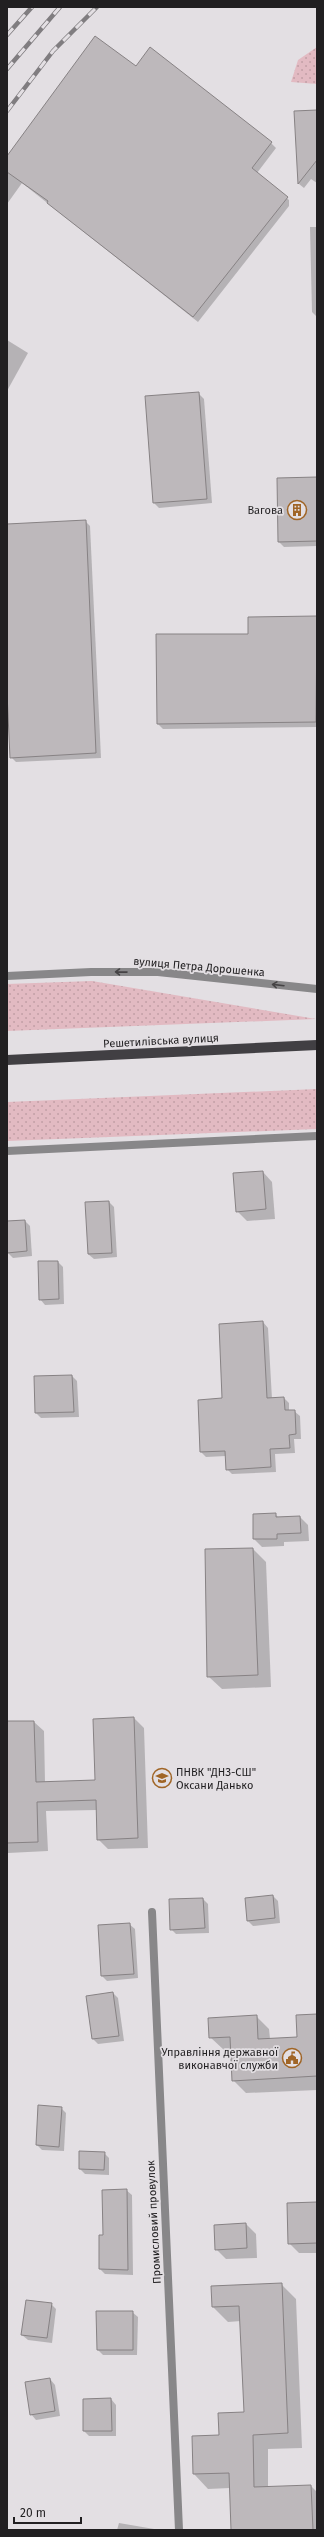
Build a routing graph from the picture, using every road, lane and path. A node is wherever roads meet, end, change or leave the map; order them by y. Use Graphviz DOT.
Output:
graph roads {
  1 [pos="7,976"];
  2 [pos="317,989"];
  3 [pos="317,1045"];
  4 [pos="7,1060"];
  5 [pos="317,1136"];
  6 [pos="7,1151"];
  7 [pos="152,1912"];
  8 [pos="179,2530"];
  2 -- 1 [label="street, вулиця Петра Дорошенка, one-way"];
  3 -- 4 [label="main road, Решетилівська вулиця"];
  5 -- 6 [label="street"];
  7 -- 8 [label="street, Промисловий провулок"];
}
